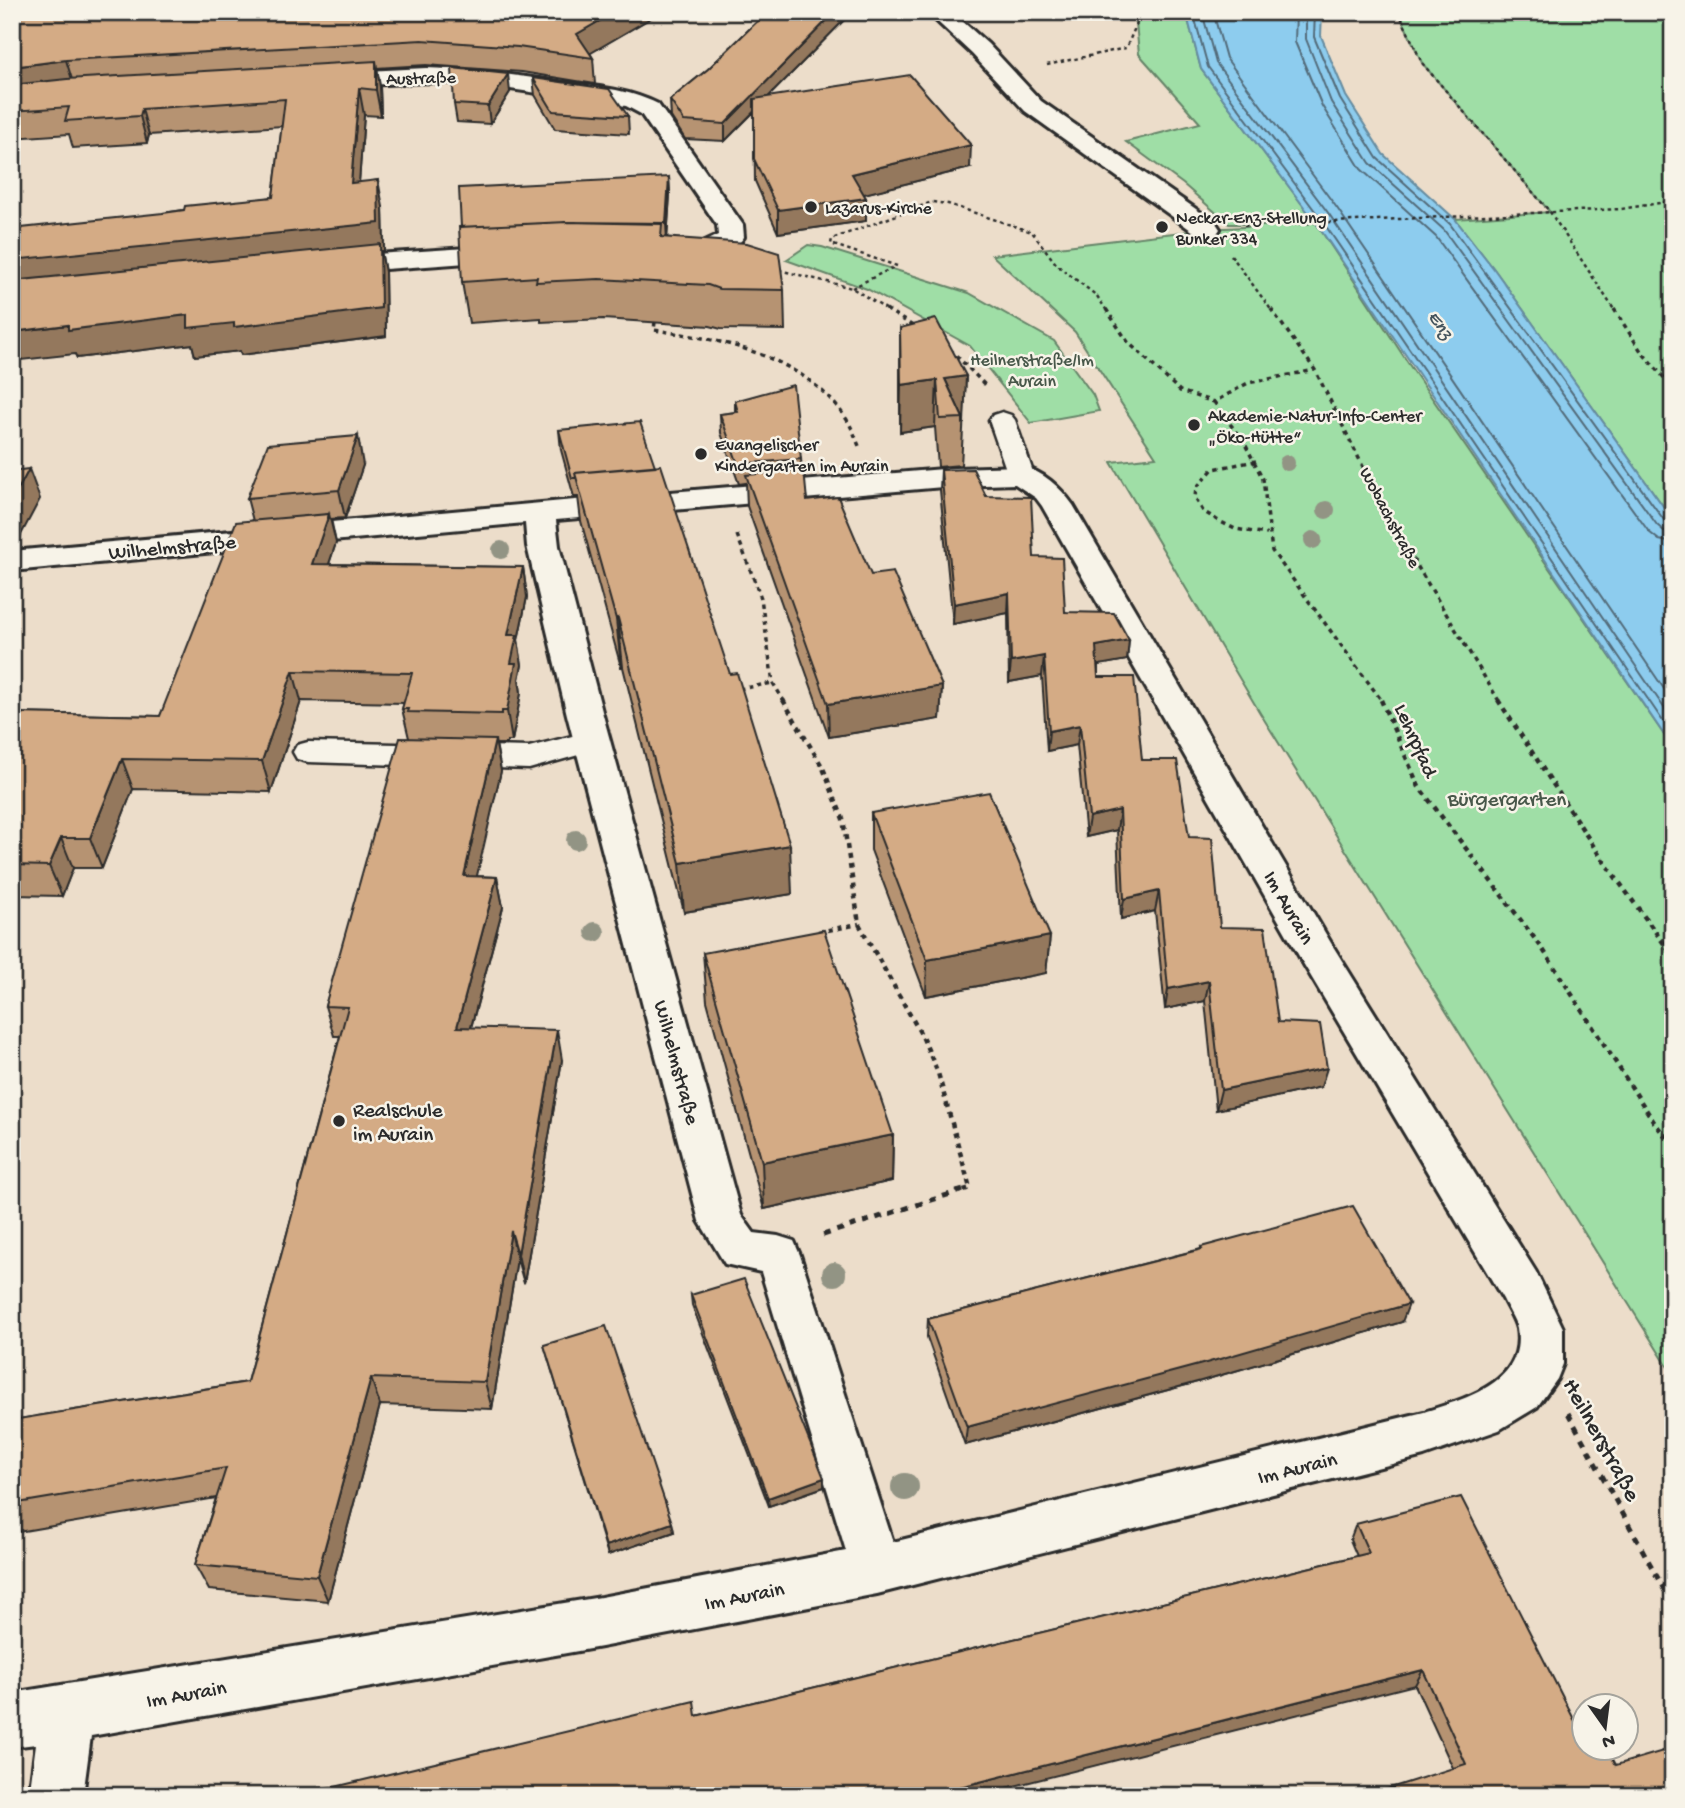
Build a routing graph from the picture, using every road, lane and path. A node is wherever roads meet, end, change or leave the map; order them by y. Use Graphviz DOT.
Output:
graph roads {
  1 [pos="938,12"];
  2 [pos="1142,12"];
  3 [pos="1403,12"];
  4 [pos="1002,76"];
  5 [pos="297,82"];
  6 [pos="1673,201"];
  7 [pos="1550,212"];
  8 [pos="1243,226"];
  9 [pos="1207,229"];
  10 [pos="710,249"];
  11 [pos="537,252"];
  12 [pos="653,252"];
  13 [pos="309,267"];
  14 [pos="779,270"];
  15 [pos="852,288"];
  16 [pos="655,322"];
  17 [pos="917,328"];
  18 [pos="950,349"];
  19 [pos="1315,370"];
  20 [pos="1673,388"];
  21 [pos="1214,402"];
  22 [pos="1002,421"];
  23 [pos="1256,461"];
  24 [pos="1021,475"];
  25 [pos="869,484"];
  26 [pos="723,496"];
  27 [pos="540,512"];
  28 [pos="1267,534"];
  29 [pos="12,561"];
  30 [pos="773,683"];
  31 [pos="733,690"];
  32 [pos="592,741"];
  33 [pos="308,752"];
  34 [pos="859,924"];
  35 [pos="807,934"];
  36 [pos="1673,956"];
  37 [pos="1673,1146"];
  38 [pos="778,1255"];
  39 [pos="1540,1364"];
  40 [pos="877,1570"];
  41 [pos="1673,1606"];
  42 [pos="68,1713"];
  43 [pos="12,1720"];
  44 [pos="56,1796"];
  1 -- 4 [label="street"];
  2 -- 4 [label="path"];
  3 -- 7 [label="path"];
  4 -- 9 [label="street"];
  5 -- 10 [label="street, Austraße"];
  6 -- 7 [label="path"];
  7 -- 8 [label="path"];
  7 -- 20 [label="path"];
  9 -- 19 [label="path, Wobachstraße"];
  10 -- 12 [label="street"];
  10 -- 14 [label="lane"];
  11 -- 13 [label="street"];
  14 -- 15 [label="path"];
  15 -- 17 [label="path"];
  15 -- 21 [label="path"];
  16 -- 25 [label="path"];
  18 -- 22 [label="path"];
  19 -- 21 [label="path"];
  19 -- 36 [label="path, Wobachstraße"];
  21 -- 23 [label="path, Lehrpfad"];
  22 -- 24 [label="lane"];
  23 -- 28 [label="path, Lehrpfad"];
  23 -- 28 [label="path"];
  24 -- 25 [label="street, Wilhelmstraße"];
  24 -- 39 [label="street, Im Aurain"];
  25 -- 26 [label="street, Wilhelmstraße"];
  26 -- 27 [label="street, Wilhelmstraße"];
  26 -- 30 [label="path"];
  27 -- 29 [label="street, Wilhelmstraße"];
  27 -- 32 [label="street, Wilhelmstraße"];
  28 -- 37 [label="path, Lehrpfad"];
  30 -- 31 [label="path"];
  30 -- 34 [label="path"];
  32 -- 33 [label="lane"];
  32 -- 38 [label="street, Wilhelmstraße"];
  34 -- 35 [label="path"];
  34 -- 38 [label="path"];
  38 -- 40 [label="street"];
  39 -- 40 [label="street, Im Aurain"];
  39 -- 41 [label="path, Heilnerstraße"];
  40 -- 42 [label="street, Im Aurain"];
  42 -- 43 [label="street, Im Aurain"];
  42 -- 44 [label="street"];
}
